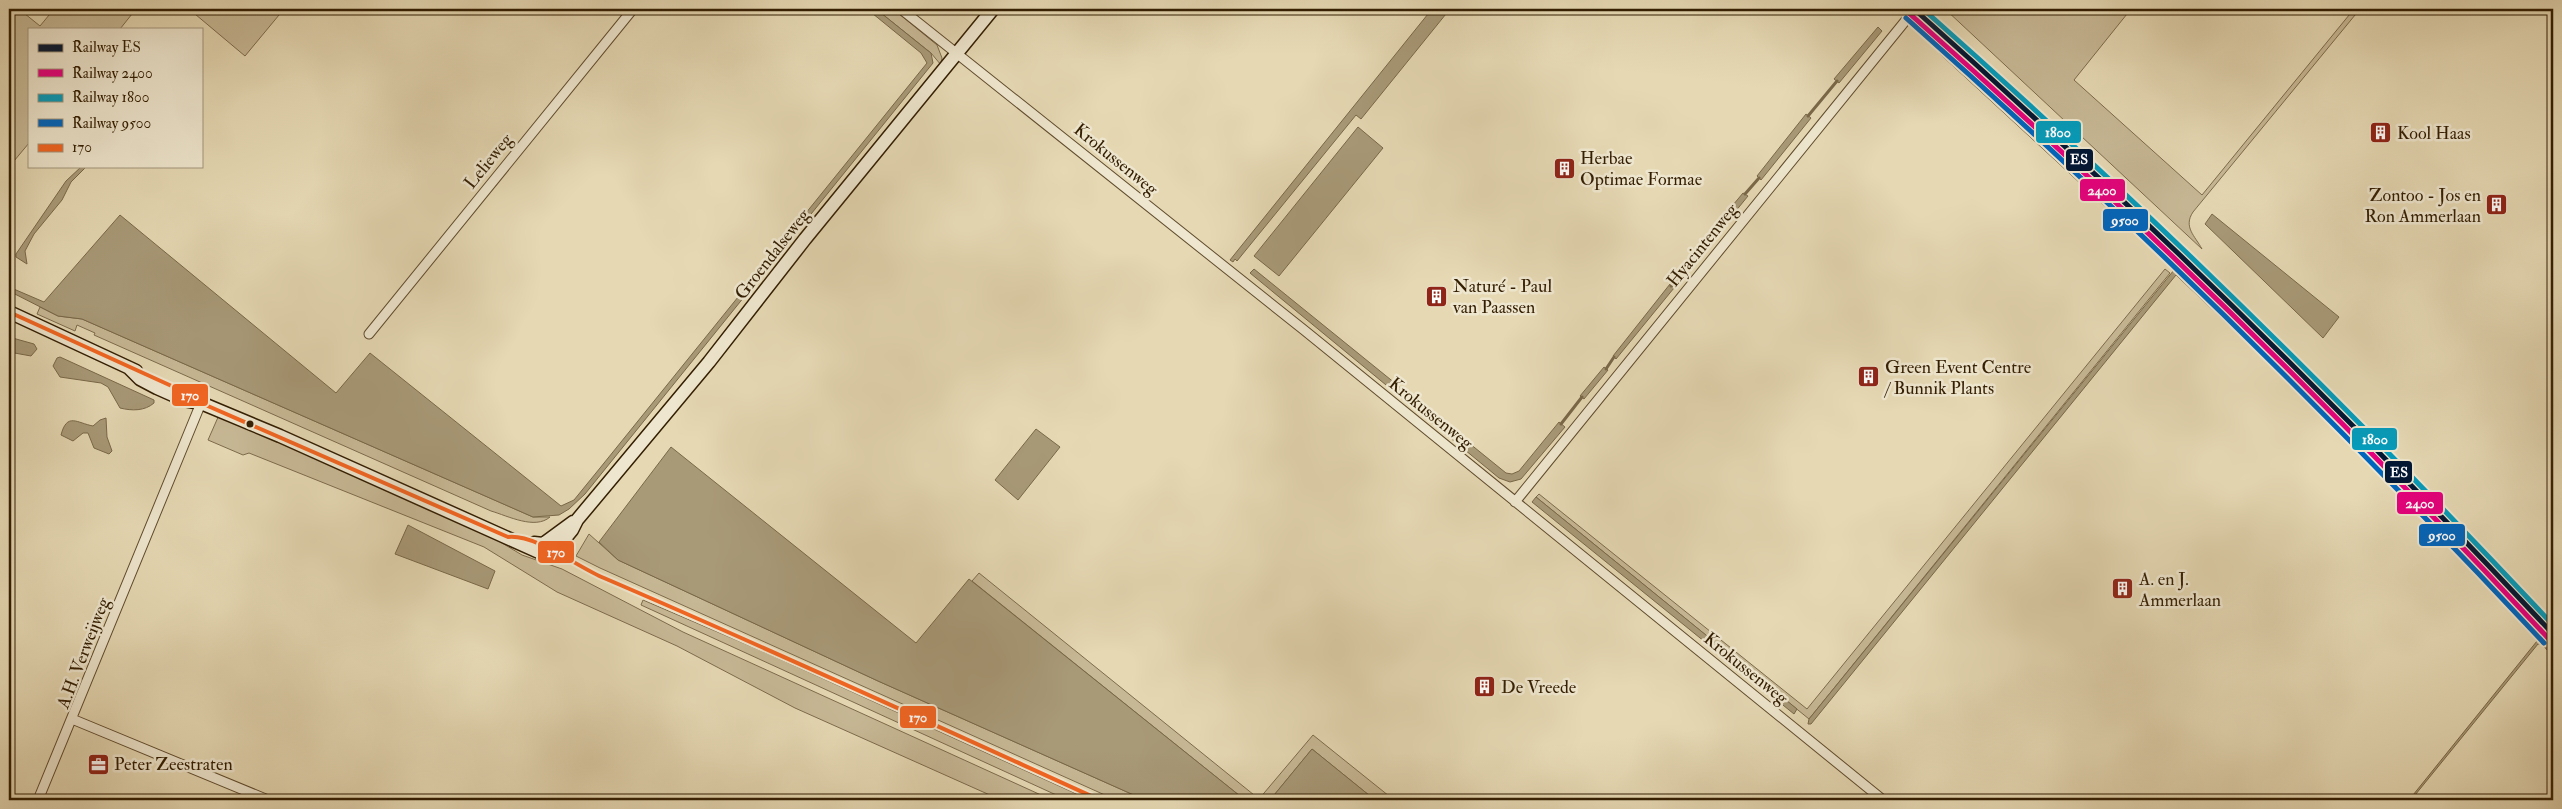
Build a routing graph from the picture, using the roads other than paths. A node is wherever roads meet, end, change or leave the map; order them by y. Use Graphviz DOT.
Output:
graph roads {
  1 [pos="633,9"];
  2 [pos="901,9"];
  3 [pos="992,9"];
  4 [pos="1914,9"];
  5 [pos="957,54"];
  6 [pos="9,312"];
  7 [pos="369,334"];
  8 [pos="201,403"];
  9 [pos="1515,502"];
  10 [pos="577,520"];
  11 [pos="508,537"];
  12 [pos="534,543"];
  13 [pos="554,552"];
  14 [pos="72,719"];
  15 [pos="38,800"];
  16 [pos="268,800"];
  17 [pos="1883,800"];
  1 -- 7 [label="street, Lelieweg"];
  2 -- 5 [label="street, Krokussenweg"];
  3 -- 5 [label="street, Groendalseweg"];
  4 -- 9 [label="street, Hyacintenweg"];
  5 -- 9 [label="street, Krokussenweg"];
  5 -- 10 [label="street, Groendalseweg"];
  6 -- 8 [label="street"];
  8 -- 11 [label="street"];
  8 -- 14 [label="street, A.H. Verweijweg"];
  9 -- 17 [label="street, Krokussenweg"];
  10 -- 12 [label="street, Groendalseweg"];
  10 -- 13 [label="street, Groendalseweg"];
  11 -- 12 [label="street"];
  11 -- 13 [label="street"];
  12 -- 13 [label="street"];
  14 -- 15 [label="street"];
  14 -- 16 [label="street, A.H. Verweijweg"];
}
